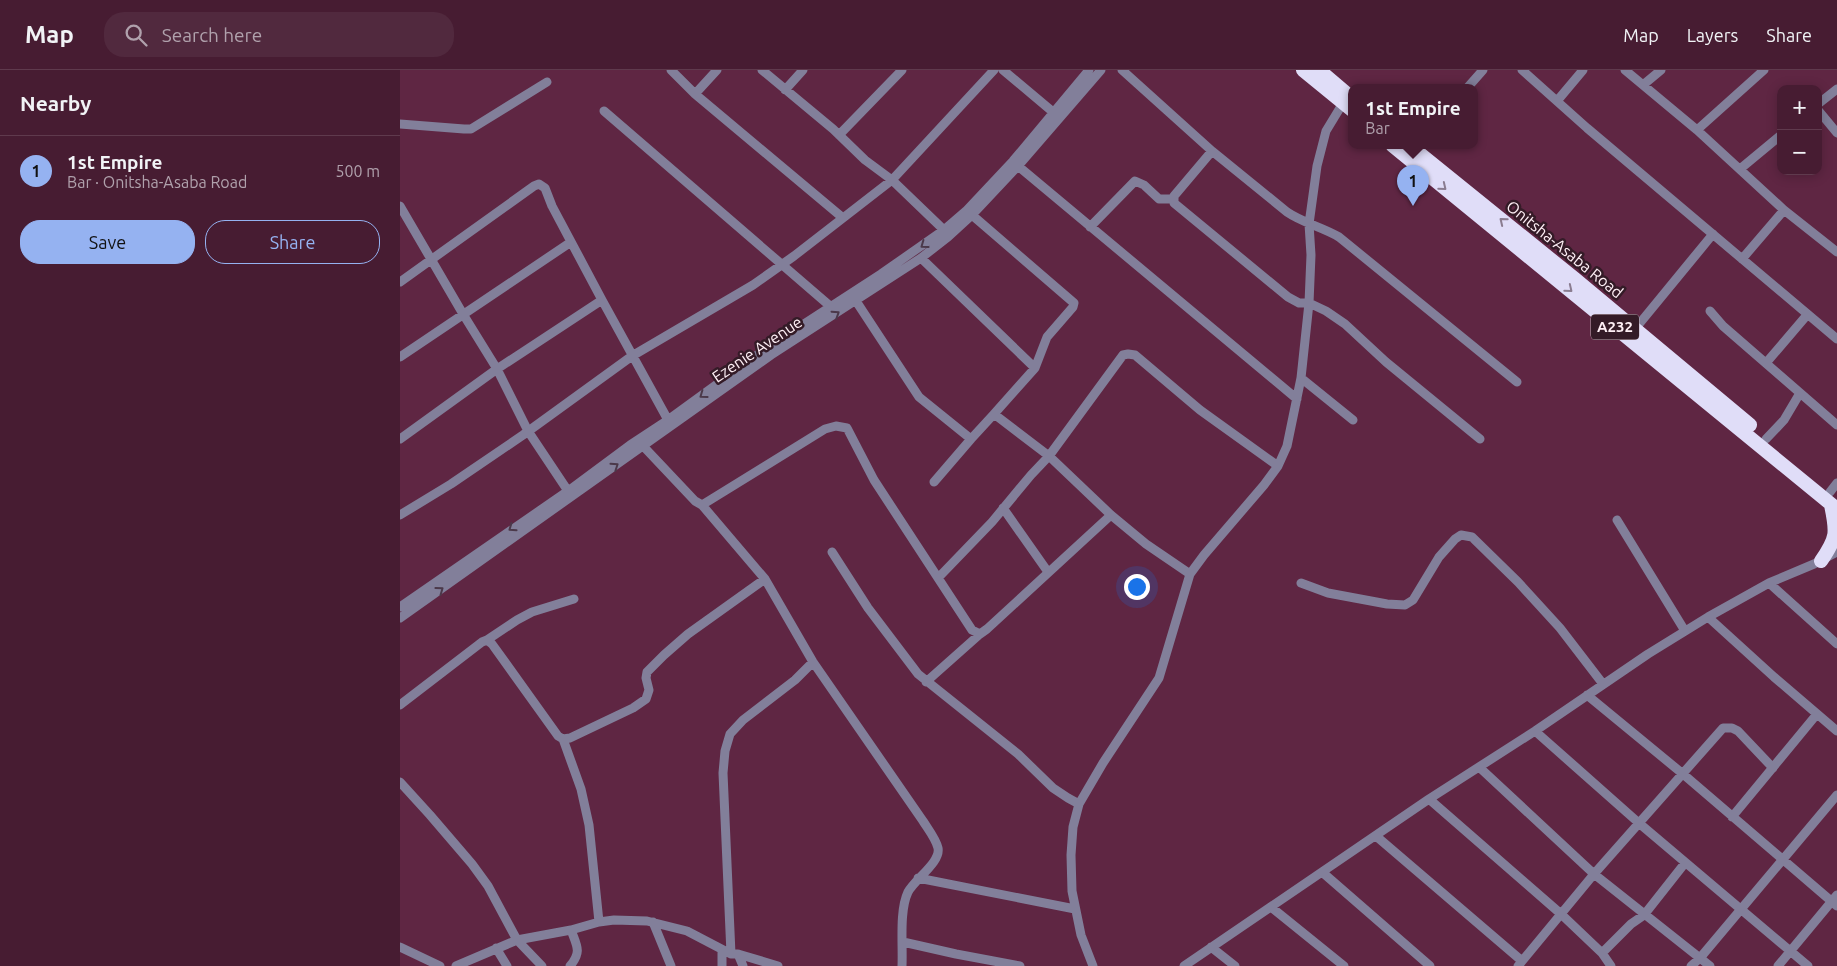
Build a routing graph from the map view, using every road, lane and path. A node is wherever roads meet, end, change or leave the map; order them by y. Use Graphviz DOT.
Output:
graph roads {
  1 [pos="671,70"];
  2 [pos="717,70"];
  3 [pos="762,70"];
  4 [pos="803,70"];
  5 [pos="902,70"];
  6 [pos="994,70"];
  7 [pos="1003,70"];
  8 [pos="1089,70"];
  9 [pos="1101,70"];
  10 [pos="1122,70"];
  11 [pos="1303,70"];
  12 [pos="1483,70"];
  13 [pos="1522,70"];
  14 [pos="1583,70"];
  15 [pos="1625,70"];
  16 [pos="1661,70"];
  17 [pos="1764,70"];
  18 [pos="1324,72"];
  19 [pos="547,82"];
  20 [pos="1471,84"];
  21 [pos="1643,84"];
  22 [pos="1837,89"];
  23 [pos="785,90"];
  24 [pos="694,94"];
  25 [pos="1557,101"];
  26 [pos="1822,101"];
  27 [pos="1348,103"];
  28 [pos="1348,103"];
  29 [pos="1348,105"];
  30 [pos="604,111"];
  31 [pos="1054,112"];
  32 [pos="1822,115"];
  33 [pos="400,124"];
  34 [pos="1697,130"];
  35 [pos="1837,133"];
  36 [pos="839,135"];
  37 [pos="1777,138"];
  38 [pos="1397,149"];
  39 [pos="1416,149"];
  40 [pos="1212,151"];
  41 [pos="1018,166"];
  42 [pos="1740,169"];
  43 [pos="892,180"];
  44 [pos="1172,199"];
  45 [pos="400,206"];
  46 [pos="1784,210"];
  47 [pos="972,215"];
  48 [pos="843,218"];
  49 [pos="1310,224"];
  50 [pos="1090,227"];
  51 [pos="944,230"];
  52 [pos="1713,234"];
  53 [pos="1519,241"];
  54 [pos="571,242"];
  55 [pos="1837,252"];
  56 [pos="921,258"];
  57 [pos="1742,259"];
  58 [pos="433,260"];
  59 [pos="781,264"];
  60 [pos="400,282"];
  61 [pos="602,300"];
  62 [pos="856,301"];
  63 [pos="1309,302"];
  64 [pos="830,306"];
  65 [pos="1710,311"];
  66 [pos="463,314"];
  67 [pos="1807,315"];
  68 [pos="808,326"];
  69 [pos="1635,330"];
  70 [pos="1837,339"];
  71 [pos="632,356"];
  72 [pos="400,357"];
  73 [pos="1766,363"];
  74 [pos="1035,368"];
  75 [pos="497,369"];
  76 [pos="1301,378"];
  77 [pos="1517,382"];
  78 [pos="1800,393"];
  79 [pos="1297,399"];
  80 [pos="994,414"];
  81 [pos="668,420"];
  82 [pos="1353,420"];
  83 [pos="1837,425"];
  84 [pos="528,431"];
  85 [pos="400,439"];
  86 [pos="971,439"];
  87 [pos="1480,439"];
  88 [pos="1766,439"];
  89 [pos="644,447"];
  90 [pos="1049,456"];
  91 [pos="1278,466"];
  92 [pos="934,482"];
  93 [pos="568,491"];
  94 [pos="1835,497"];
  95 [pos="702,506"];
  96 [pos="1003,508"];
  97 [pos="400,515"];
  98 [pos="1111,515"];
  99 [pos="1617,520"];
  100 [pos="529,522"];
  101 [pos="832,552"];
  102 [pos="1837,552"];
  103 [pos="1820,561"];
  104 [pos="1048,572"];
  105 [pos="1190,574"];
  106 [pos="938,578"];
  107 [pos="765,579"];
  108 [pos="1770,583"];
  109 [pos="1301,584"];
  110 [pos="421,597"];
  111 [pos="574,599"];
  112 [pos="400,607"];
  113 [pos="1708,617"];
  114 [pos="400,618"];
  115 [pos="1685,631"];
  116 [pos="980,634"];
  117 [pos="487,640"];
  118 [pos="1837,644"];
  119 [pos="813,662"];
  120 [pos="926,682"];
  121 [pos="1603,684"];
  122 [pos="1587,695"];
  123 [pos="400,705"];
  124 [pos="1818,714"];
  125 [pos="1535,731"];
  126 [pos="1837,731"];
  127 [pos="563,739"];
  128 [pos="1479,767"];
  129 [pos="1773,768"];
  130 [pos="1683,774"];
  131 [pos="400,782"];
  132 [pos="1837,795"];
  133 [pos="1429,799"];
  134 [pos="1079,804"];
  135 [pos="1732,817"];
  136 [pos="1640,824"];
  137 [pos="1376,836"];
  138 [pos="1783,860"];
  139 [pos="1686,863"];
  140 [pos="1322,872"];
  141 [pos="1594,874"];
  142 [pos="918,878"];
  143 [pos="1835,901"];
  144 [pos="1271,907"];
  145 [pos="1075,910"];
  146 [pos="1741,910"];
  147 [pos="1561,914"];
  148 [pos="1644,914"];
  149 [pos="598,922"];
  150 [pos="653,922"];
  151 [pos="571,930"];
  152 [pos="517,940"];
  153 [pos="903,942"];
  154 [pos="400,947"];
  155 [pos="1210,947"];
  156 [pos="496,948"];
  157 [pos="722,950"];
  158 [pos="1791,952"];
  159 [pos="1602,953"];
  160 [pos="735,954"];
  161 [pos="1700,958"];
  162 [pos="467,963"];
  163 [pos="1520,964"];
  164 [pos="440,966"];
  165 [pos="456,966"];
  166 [pos="507,966"];
  167 [pos="542,966"];
  168 [pos="570,966"];
  169 [pos="671,966"];
  170 [pos="722,966"];
  171 [pos="743,966"];
  172 [pos="778,966"];
  173 [pos="902,966"];
  174 [pos="1020,966"];
  175 [pos="1093,966"];
  176 [pos="1184,966"];
  177 [pos="1235,966"];
  178 [pos="1344,966"];
  179 [pos="1430,966"];
  180 [pos="1611,966"];
  181 [pos="1691,966"];
  182 [pos="1710,966"];
  183 [pos="1778,966"];
  184 [pos="1808,966"];
  1 -- 24 [label="street"];
  2 -- 24 [label="street"];
  3 -- 23 [label="street"];
  4 -- 23 [label="street"];
  5 -- 36 [label="street"];
  6 -- 43 [label="street"];
  7 -- 31 [label="street"];
  8 -- 31 [label="street, Ezenie Avenue"];
  9 -- 41 [label="street, Ezenie Avenue"];
  10 -- 40 [label="street"];
  11 -- 27 [label="highway"];
  12 -- 20 [label="street"];
  13 -- 25 [label="street"];
  14 -- 25 [label="street"];
  15 -- 21 [label="street"];
  16 -- 21 [label="street"];
  17 -- 34 [label="street"];
  18 -- 28 [label="highway"];
  19 -- 33 [label="street"];
  21 -- 34 [label="street"];
  22 -- 26 [label="street"];
  23 -- 36 [label="street"];
  24 -- 48 [label="street"];
  25 -- 52 [label="street"];
  29 -- 49 [label="street"];
  30 -- 59 [label="street"];
  31 -- 51 [label="street, Ezenie Avenue"];
  32 -- 35 [label="street"];
  34 -- 42 [label="street"];
  36 -- 43 [label="street"];
  37 -- 42 [label="street"];
  38 -- 53 [label="highway, A232, one-way"];
  53 -- 39 [label="highway, Onitsha-Asaba Road / A232, one-way"];
  40 -- 44 [label="street"];
  40 -- 49 [label="street"];
  41 -- 47 [label="street, Ezenie Avenue"];
  41 -- 50 [label="street"];
  42 -- 46 [label="street"];
  43 -- 48 [label="street"];
  43 -- 51 [label="street"];
  44 -- 50 [label="street"];
  44 -- 63 [label="street"];
  45 -- 58 [label="street"];
  46 -- 55 [label="street"];
  46 -- 57 [label="street"];
  47 -- 56 [label="street, Ezenie Avenue"];
  47 -- 74 [label="street"];
  48 -- 59 [label="street"];
  49 -- 63 [label="street"];
  49 -- 77 [label="street"];
  50 -- 79 [label="street"];
  51 -- 64 [label="street, Ezenie Avenue, one-way"];
  52 -- 57 [label="street"];
  52 -- 69 [label="street"];
  53 -- 69 [label="highway, Onitsha-Asaba Road / A232"];
  53 -- 94 [label="highway, A232, one-way"];
  54 -- 58 [label="street"];
  54 -- 61 [label="street"];
  54 -- 66 [label="street"];
  56 -- 62 [label="street, Ezenie Avenue"];
  56 -- 74 [label="street"];
  57 -- 67 [label="street"];
  58 -- 60 [label="street"];
  58 -- 66 [label="street"];
  59 -- 64 [label="street"];
  59 -- 71 [label="street"];
  61 -- 71 [label="street"];
  61 -- 75 [label="street"];
  68 -- 62 [label="street, Ezenie Avenue, one-way"];
  62 -- 86 [label="street"];
  63 -- 76 [label="street"];
  63 -- 87 [label="street"];
  64 -- 68 [label="street, Ezenie Avenue"];
  65 -- 73 [label="street"];
  66 -- 72 [label="street"];
  66 -- 75 [label="street"];
  67 -- 70 [label="street"];
  67 -- 73 [label="street"];
  68 -- 81 [label="street, Ezenie Avenue, one-way"];
  68 -- 89 [label="street, Ezenie Avenue"];
  69 -- 88 [label="highway, Onitsha-Asaba Road / A232"];
  71 -- 81 [label="street"];
  71 -- 84 [label="street"];
  73 -- 78 [label="street"];
  74 -- 80 [label="street"];
  75 -- 84 [label="street"];
  75 -- 85 [label="street"];
  76 -- 79 [label="street"];
  76 -- 82 [label="street"];
  78 -- 83 [label="street"];
  78 -- 88 [label="street"];
  79 -- 91 [label="street"];
  80 -- 86 [label="street"];
  80 -- 90 [label="street"];
  81 -- 93 [label="street, Ezenie Avenue"];
  84 -- 93 [label="street"];
  84 -- 97 [label="street"];
  86 -- 92 [label="street"];
  88 -- 94 [label="highway, Onitsha-Asaba Road / A232"];
  89 -- 95 [label="street"];
  100 -- 89 [label="street, Ezenie Avenue, one-way"];
  90 -- 91 [label="street"];
  90 -- 96 [label="street"];
  90 -- 98 [label="street"];
  91 -- 105 [label="street"];
  93 -- 100 [label="street, Ezenie Avenue"];
  94 -- 103 [label="highway"];
  95 -- 106 [label="street"];
  95 -- 107 [label="street"];
  96 -- 104 [label="street"];
  96 -- 106 [label="street"];
  98 -- 104 [label="street"];
  98 -- 105 [label="street"];
  99 -- 115 [label="street"];
  100 -- 110 [label="street, Ezenie Avenue"];
  101 -- 120 [label="street"];
  102 -- 103 [label="street"];
  103 -- 108 [label="street"];
  104 -- 116 [label="street"];
  105 -- 134 [label="street"];
  106 -- 116 [label="street"];
  107 -- 119 [label="street"];
  107 -- 127 [label="street"];
  108 -- 113 [label="street"];
  108 -- 118 [label="street"];
  109 -- 121 [label="street"];
  110 -- 112 [label="street, Ezenie Avenue"];
  110 -- 114 [label="street, Ezenie Avenue"];
  111 -- 117 [label="street"];
  113 -- 115 [label="street"];
  113 -- 124 [label="street"];
  115 -- 121 [label="street"];
  116 -- 120 [label="street"];
  117 -- 123 [label="street"];
  117 -- 127 [label="street"];
  119 -- 142 [label="street"];
  119 -- 160 [label="street"];
  120 -- 134 [label="street"];
  121 -- 122 [label="street"];
  122 -- 125 [label="street"];
  122 -- 130 [label="street"];
  124 -- 126 [label="street"];
  124 -- 129 [label="street"];
  125 -- 128 [label="street"];
  125 -- 136 [label="street"];
  127 -- 149 [label="street"];
  128 -- 133 [label="street"];
  128 -- 141 [label="street"];
  129 -- 130 [label="street"];
  129 -- 135 [label="street"];
  130 -- 135 [label="street"];
  130 -- 136 [label="street"];
  131 -- 152 [label="street"];
  132 -- 138 [label="street"];
  133 -- 137 [label="street"];
  133 -- 147 [label="street"];
  134 -- 145 [label="street"];
  135 -- 138 [label="street"];
  136 -- 139 [label="street"];
  136 -- 141 [label="street"];
  137 -- 140 [label="street"];
  137 -- 163 [label="street"];
  138 -- 143 [label="street"];
  138 -- 146 [label="street"];
  139 -- 146 [label="street"];
  139 -- 148 [label="street"];
  140 -- 144 [label="street"];
  140 -- 179 [label="street"];
  141 -- 147 [label="street"];
  141 -- 148 [label="street"];
  142 -- 145 [label="street"];
  142 -- 153 [label="street"];
  143 -- 158 [label="street"];
  144 -- 155 [label="street"];
  144 -- 178 [label="street"];
  145 -- 175 [label="street"];
  146 -- 158 [label="street"];
  146 -- 161 [label="street"];
  147 -- 159 [label="street"];
  147 -- 163 [label="street"];
  148 -- 159 [label="street"];
  148 -- 161 [label="street"];
  149 -- 150 [label="street"];
  149 -- 151 [label="street"];
  150 -- 157 [label="street"];
  150 -- 169 [label="street"];
  151 -- 152 [label="street"];
  151 -- 168 [label="street"];
  152 -- 156 [label="street"];
  152 -- 167 [label="street"];
  153 -- 173 [label="street"];
  153 -- 174 [label="street"];
  154 -- 164 [label="street"];
  155 -- 176 [label="street"];
  155 -- 177 [label="street"];
  156 -- 162 [label="street"];
  156 -- 166 [label="street"];
  157 -- 160 [label="street"];
  157 -- 170 [label="street"];
  158 -- 183 [label="street"];
  158 -- 184 [label="street"];
  159 -- 180 [label="street"];
  160 -- 171 [label="street"];
  160 -- 172 [label="street"];
  161 -- 181 [label="street"];
  161 -- 182 [label="street"];
  162 -- 165 [label="street"];
}
